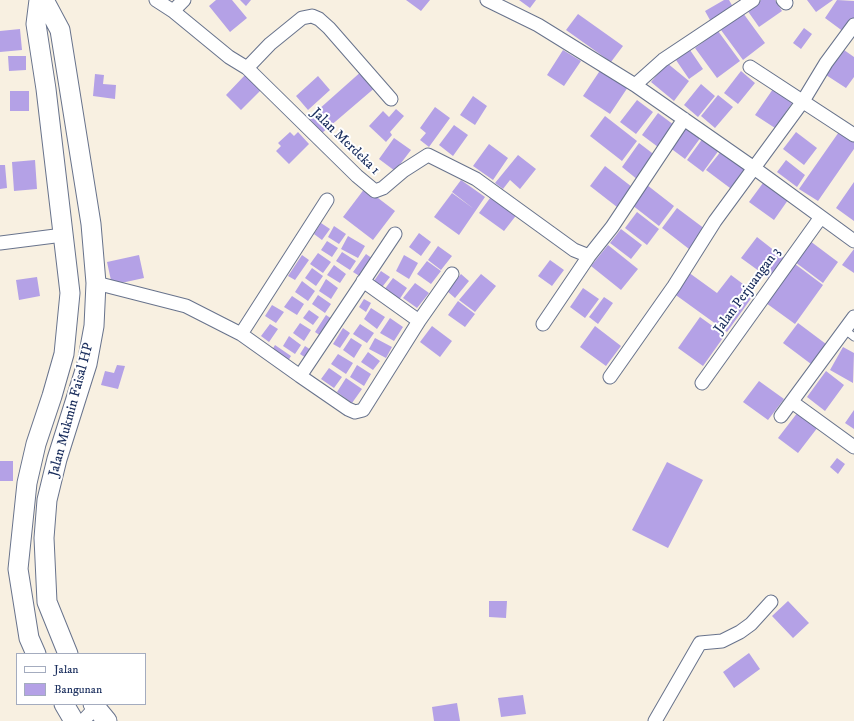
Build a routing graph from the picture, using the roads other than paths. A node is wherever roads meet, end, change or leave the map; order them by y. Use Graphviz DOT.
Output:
graph roads {
  1 [pos="39,0"];
  2 [pos="44,0"];
  3 [pos="156,0"];
  4 [pos="184,0"];
  5 [pos="487,0"];
  6 [pos="753,0"];
  7 [pos="173,11"];
  8 [pos="852,32"];
  9 [pos="750,67"];
  10 [pos="247,68"];
  11 [pos="635,85"];
  12 [pos="391,99"];
  13 [pos="803,101"];
  14 [pos="684,119"];
  15 [pos="854,135"];
  16 [pos="754,168"];
  17 [pos="326,200"];
  18 [pos="821,217"];
  19 [pos="395,234"];
  20 [pos="63,235"];
  21 [pos="854,241"];
  22 [pos="0,243"];
  23 [pos="589,256"];
  24 [pos="452,274"];
  25 [pos="363,281"];
  26 [pos="96,283"];
  27 [pos="854,316"];
  28 [pos="419,321"];
  29 [pos="543,324"];
  30 [pos="241,334"];
  31 [pos="849,334"];
  32 [pos="300,376"];
  33 [pos="610,377"];
  34 [pos="702,383"];
  35 [pos="792,402"];
  36 [pos="781,416"];
  37 [pos="854,447"];
  38 [pos="771,602"];
  39 [pos="36,653"];
  40 [pos="68,653"];
  41 [pos="65,705"];
  42 [pos="74,721"];
  43 [pos="655,721"];
  1 -- 20 [label="street, Jalan Mukmin Faisal HP"];
  2 -- 26 [label="street, Jalan Mukmin Faisal HP"];
  3 -- 7 [label="street, Jalan Merdeka 1"];
  4 -- 7 [label="street"];
  5 -- 11 [label="street"];
  6 -- 11 [label="street"];
  7 -- 10 [label="street, Jalan Merdeka 1"];
  8 -- 13 [label="street"];
  9 -- 13 [label="street"];
  10 -- 12 [label="street"];
  10 -- 23 [label="street, Jalan Merdeka 1"];
  11 -- 14 [label="street"];
  13 -- 15 [label="street"];
  13 -- 16 [label="street"];
  14 -- 16 [label="street"];
  14 -- 23 [label="street"];
  16 -- 18 [label="street"];
  16 -- 33 [label="street"];
  17 -- 30 [label="street"];
  18 -- 21 [label="street"];
  18 -- 34 [label="street, Jalan Perjuangan 3"];
  19 -- 25 [label="street"];
  20 -- 22 [label="street"];
  20 -- 39 [label="street, Jalan Mukmin Faisal HP"];
  23 -- 29 [label="street"];
  24 -- 28 [label="street"];
  25 -- 28 [label="street"];
  25 -- 32 [label="street"];
  26 -- 30 [label="street"];
  26 -- 40 [label="street, Jalan Mukmin Faisal HP"];
  27 -- 31 [label="street"];
  28 -- 32 [label="street"];
  30 -- 32 [label="street"];
  31 -- 35 [label="street"];
  35 -- 36 [label="street"];
  35 -- 37 [label="street"];
  38 -- 43 [label="street"];
  41 -- 42 [label="street"];
}
